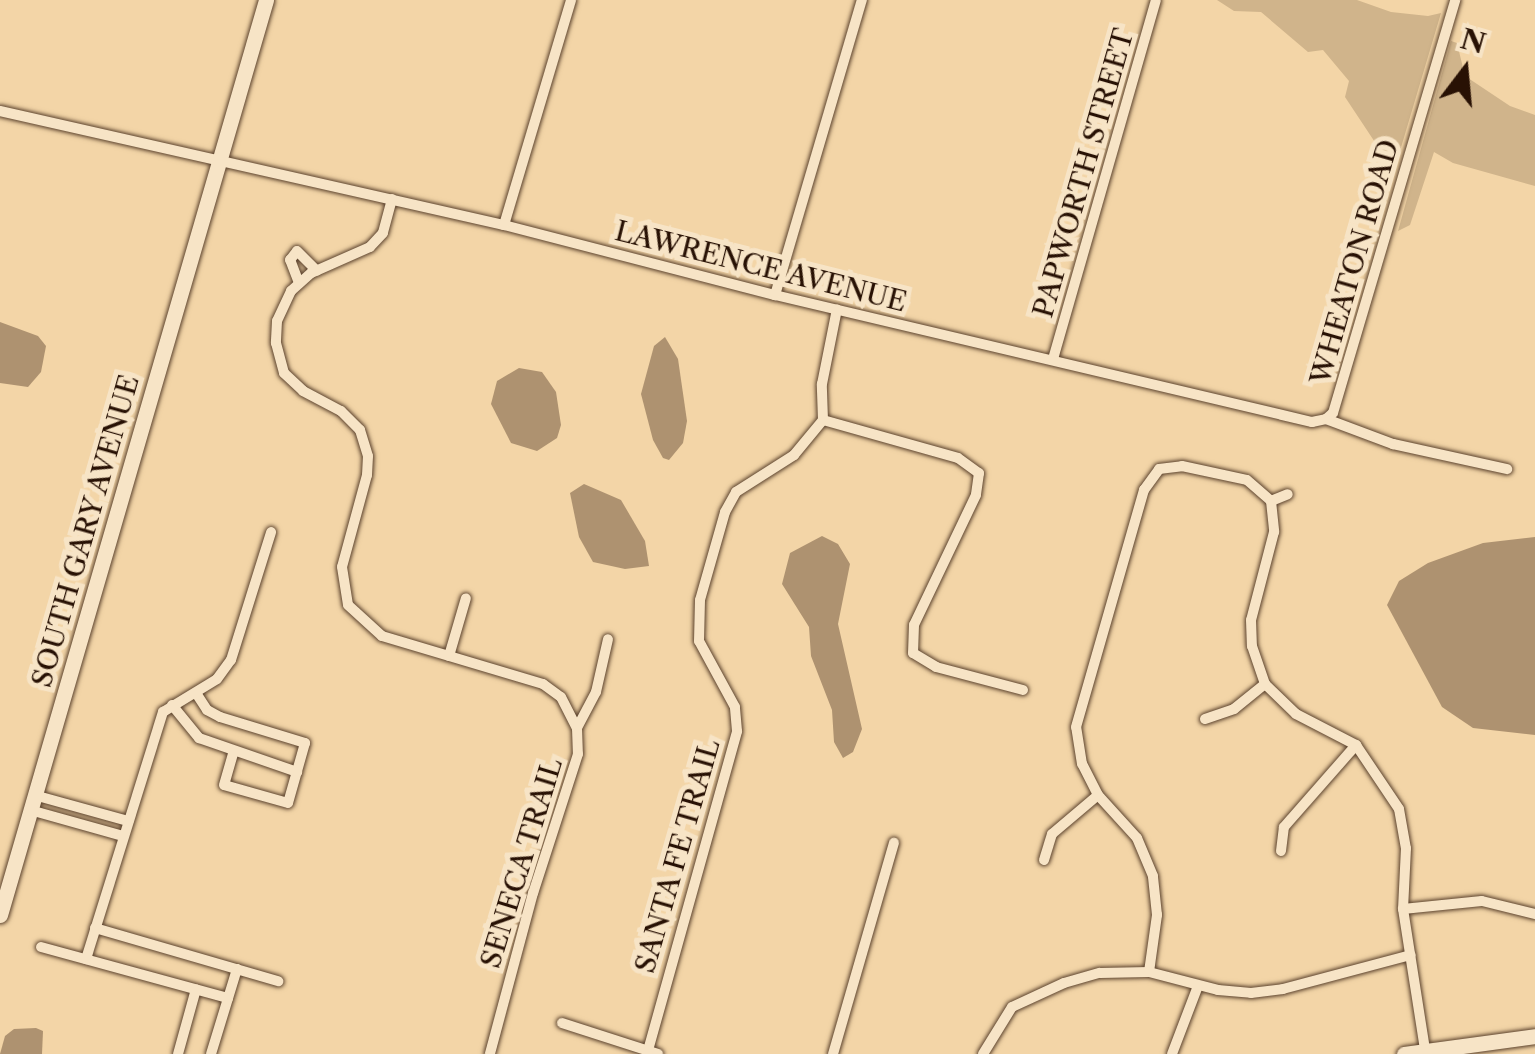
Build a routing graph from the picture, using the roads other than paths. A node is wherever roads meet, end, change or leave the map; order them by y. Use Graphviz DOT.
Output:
graph roads {
  1 [pos="266,0"];
  2 [pos="571,0"];
  3 [pos="862,0"];
  4 [pos="1156,0"];
  5 [pos="1454,0"];
  6 [pos="0,111"];
  7 [pos="218,161"];
  8 [pos="392,200"];
  9 [pos="504,225"];
  10 [pos="317,271"];
  11 [pos="299,283"];
  12 [pos="775,295"];
  13 [pos="837,308"];
  14 [pos="1053,359"];
  15 [pos="1326,419"];
  16 [pos="823,420"];
  17 [pos="1508,469"];
  18 [pos="1288,494"];
  19 [pos="1271,501"];
  20 [pos="271,532"];
  21 [pos="466,598"];
  22 [pos="608,639"];
  23 [pos="449,656"];
  24 [pos="1265,684"];
  25 [pos="1022,690"];
  26 [pos="196,693"];
  27 [pos="172,705"];
  28 [pos="1205,719"];
  29 [pos="577,728"];
  30 [pos="1356,746"];
  31 [pos="234,753"];
  32 [pos="296,772"];
  33 [pos="1098,795"];
  34 [pos="32,802"];
  35 [pos="128,822"];
  36 [pos="123,836"];
  37 [pos="894,843"];
  38 [pos="1281,851"];
  39 [pos="1044,860"];
  40 [pos="1403,909"];
  41 [pos="1535,914"];
  42 [pos="0,915"];
  43 [pos="95,928"];
  44 [pos="40,947"];
  45 [pos="1411,955"];
  46 [pos="86,959"];
  47 [pos="237,969"];
  48 [pos="1150,972"];
  49 [pos="278,981"];
  50 [pos="1198,986"];
  51 [pos="196,989"];
  52 [pos="228,998"];
  53 [pos="562,1023"];
  54 [pos="1535,1036"];
  55 [pos="1425,1050"];
  56 [pos="651,1052"];
  57 [pos="178,1054"];
  58 [pos="211,1054"];
  59 [pos="490,1054"];
  60 [pos="833,1054"];
  61 [pos="983,1054"];
  62 [pos="1172,1054"];
  63 [pos="1404,1054"];
  1 -- 7 [label="main road, SOUTH GARY AVENUE"];
  2 -- 9 [label="street"];
  3 -- 12 [label="street"];
  4 -- 14 [label="street, PAPWORTH STREET"];
  5 -- 15 [label="street, WHEATON ROAD"];
  6 -- 7 [label="street, LAWRENCE AVENUE"];
  7 -- 8 [label="street, LAWRENCE AVENUE"];
  7 -- 34 [label="main road, SOUTH GARY AVENUE"];
  8 -- 9 [label="street, LAWRENCE AVENUE"];
  8 -- 10 [label="street, SENECA TRAIL"];
  9 -- 12 [label="street, LAWRENCE AVENUE"];
  10 -- 11 [label="street, SENECA TRAIL"];
  10 -- 11 [label="street, SENECA TRAIL"];
  11 -- 23 [label="street, SENECA TRAIL"];
  12 -- 13 [label="street, LAWRENCE AVENUE"];
  13 -- 14 [label="street, LAWRENCE AVENUE"];
  13 -- 16 [label="street"];
  14 -- 15 [label="street, LAWRENCE AVENUE"];
  15 -- 17 [label="street, LAWRENCE AVENUE"];
  16 -- 25 [label="street"];
  16 -- 56 [label="street, SANTA FE TRAIL"];
  18 -- 19 [label="street"];
  19 -- 24 [label="street"];
  19 -- 33 [label="street"];
  20 -- 26 [label="street"];
  21 -- 23 [label="street"];
  22 -- 29 [label="street"];
  23 -- 29 [label="street, SENECA TRAIL"];
  24 -- 28 [label="street"];
  24 -- 30 [label="street"];
  26 -- 27 [label="street"];
  26 -- 32 [label="street"];
  27 -- 31 [label="street"];
  27 -- 35 [label="street"];
  29 -- 59 [label="street, SENECA TRAIL"];
  30 -- 38 [label="street"];
  30 -- 40 [label="street"];
  31 -- 32 [label="street"];
  31 -- 32 [label="street"];
  33 -- 39 [label="street"];
  33 -- 48 [label="street"];
  34 -- 35 [label="street"];
  34 -- 36 [label="street"];
  34 -- 42 [label="main road, SOUTH GARY AVENUE"];
  35 -- 36 [label="street"];
  36 -- 43 [label="street"];
  37 -- 60 [label="street"];
  40 -- 41 [label="street"];
  40 -- 45 [label="street"];
  43 -- 46 [label="street"];
  43 -- 47 [label="street"];
  44 -- 46 [label="street"];
  45 -- 50 [label="street"];
  45 -- 55 [label="street"];
  46 -- 51 [label="street"];
  47 -- 49 [label="street"];
  47 -- 52 [label="street"];
  48 -- 50 [label="street"];
  48 -- 61 [label="street"];
  50 -- 62 [label="street"];
  51 -- 52 [label="street"];
  51 -- 57 [label="street"];
  52 -- 58 [label="street"];
  53 -- 56 [label="street"];
  54 -- 55 [label="main road"];
  55 -- 63 [label="main road"];
}
